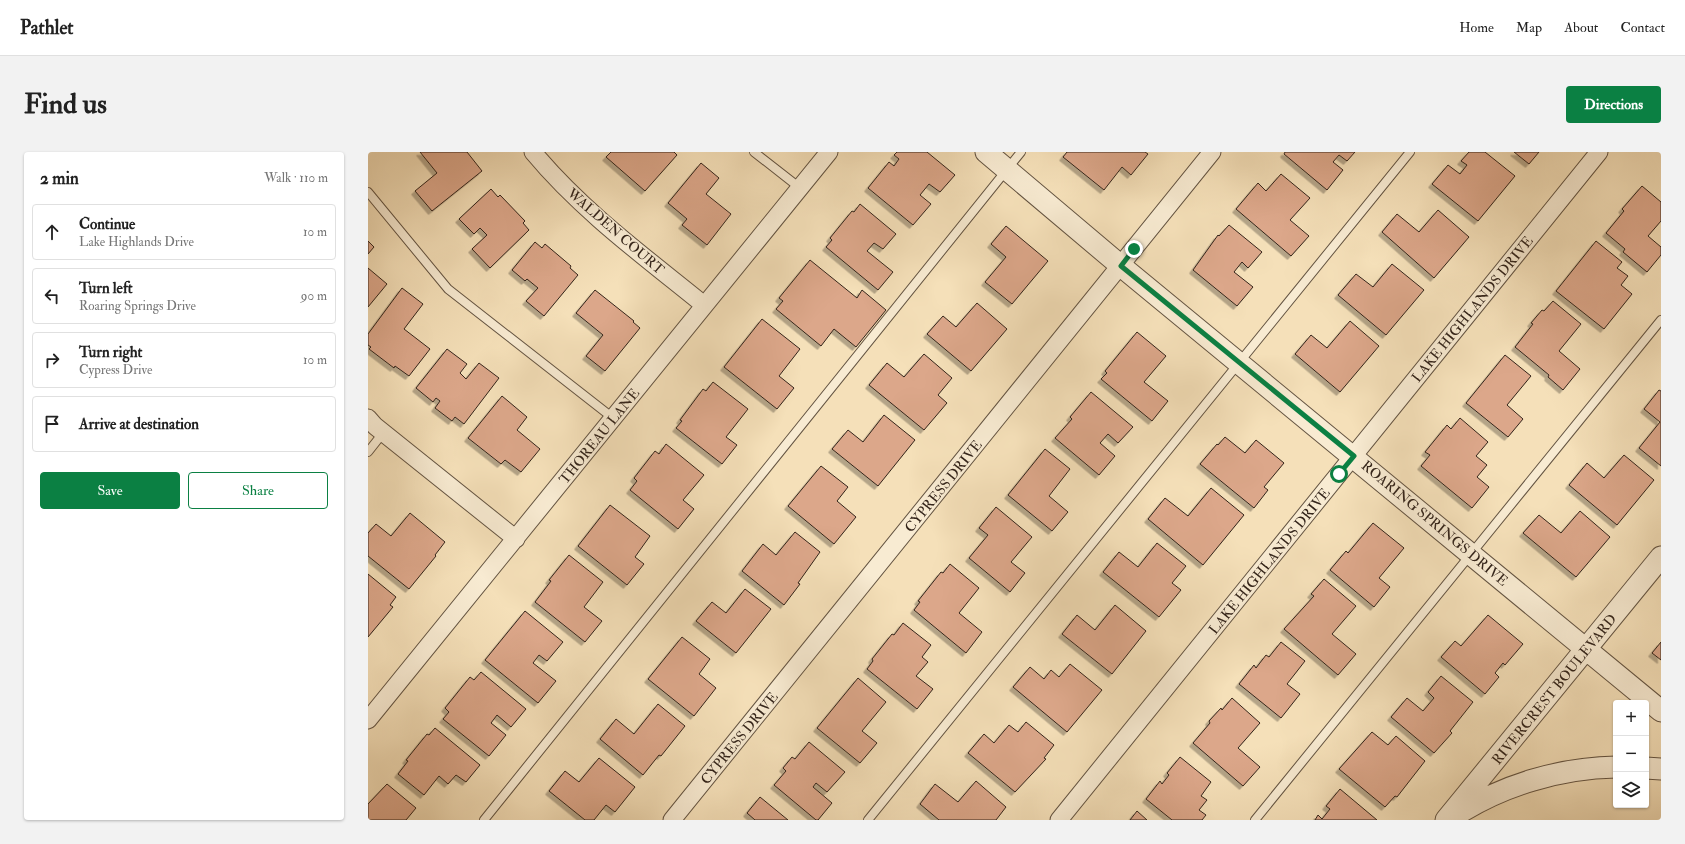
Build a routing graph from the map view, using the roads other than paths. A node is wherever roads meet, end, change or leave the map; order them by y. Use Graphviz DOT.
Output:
graph roads {
  1 [pos="533,152"];
  2 [pos="754,152"];
  3 [pos="829,152"];
  4 [pos="986,152"];
  5 [pos="1021,152"];
  6 [pos="1212,152"];
  7 [pos="1410,152"];
  8 [pos="1599,152"];
  9 [pos="1007,169"];
  10 [pos="800,188"];
  11 [pos="368,192"];
  12 [pos="1121,266"];
  13 [pos="704,305"];
  14 [pos="1661,320"];
  15 [pos="1239,362"];
  16 [pos="368,418"];
  17 [pos="613,418"];
  18 [pos="383,433"];
  19 [pos="368,452"];
  20 [pos="1354,456"];
  21 [pos="516,539"];
  22 [pos="1471,554"];
  23 [pos="1661,557"];
  24 [pos="1586,649"];
  25 [pos="1661,711"];
  26 [pos="368,720"];
  27 [pos="1613,767"];
  28 [pos="1649,768"];
  29 [pos="1661,769"];
  30 [pos="484,820"];
  31 [pos="672,820"];
  32 [pos="868,820"];
  33 [pos="1059,820"];
  34 [pos="1255,820"];
  35 [pos="1448,820"];
  1 -- 13 [label="street, WALDEN COURT"];
  2 -- 10 [label="lane"];
  3 -- 10 [label="street, THOREAU LANE"];
  4 -- 9 [label="street, ROARING SPRINGS DRIVE"];
  5 -- 9 [label="lane"];
  6 -- 12 [label="street, CYPRESS DRIVE"];
  7 -- 15 [label="lane"];
  8 -- 20 [label="street, LAKE HIGHLANDS DRIVE"];
  9 -- 12 [label="street, ROARING SPRINGS DRIVE"];
  9 -- 30 [label="lane"];
  10 -- 13 [label="street, THOREAU LANE"];
  11 -- 17 [label="lane"];
  12 -- 15 [label="street, ROARING SPRINGS DRIVE"];
  12 -- 31 [label="street, CYPRESS DRIVE"];
  13 -- 17 [label="street, THOREAU LANE"];
  14 -- 22 [label="lane"];
  15 -- 20 [label="street, ROARING SPRINGS DRIVE"];
  15 -- 32 [label="lane"];
  16 -- 18 [label="street"];
  17 -- 21 [label="street, THOREAU LANE"];
  18 -- 19 [label="lane"];
  18 -- 21 [label="street"];
  20 -- 22 [label="street, ROARING SPRINGS DRIVE"];
  20 -- 33 [label="street, LAKE HIGHLANDS DRIVE"];
  21 -- 26 [label="street, THOREAU LANE"];
  22 -- 24 [label="street, ROARING SPRINGS DRIVE"];
  22 -- 34 [label="lane"];
  23 -- 24 [label="street, RIVERCREST BOULEVARD"];
  24 -- 25 [label="street, ROARING SPRINGS DRIVE"];
  24 -- 35 [label="street, RIVERCREST BOULEVARD"];
  27 -- 35 [label="street"];
  28 -- 29 [label="street"];
}
